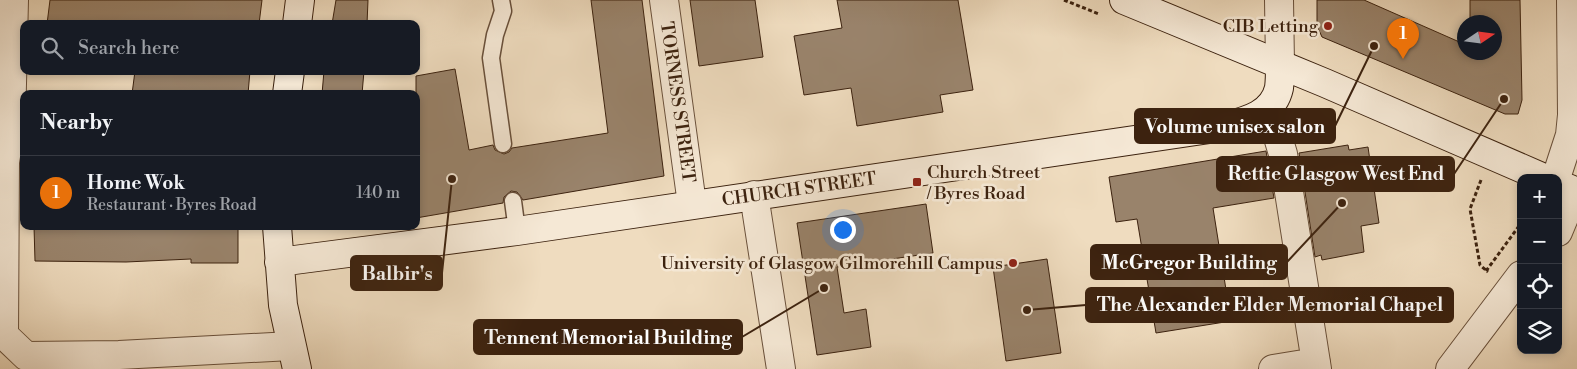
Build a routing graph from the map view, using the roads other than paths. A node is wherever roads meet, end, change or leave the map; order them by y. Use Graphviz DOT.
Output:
graph roads {
  1 [pos="14,0"];
  2 [pos="300,0"];
  3 [pos="501,0"];
  4 [pos="664,0"];
  5 [pos="1124,0"];
  6 [pos="1279,0"];
  7 [pos="1571,0"];
  8 [pos="298,20"];
  9 [pos="1280,64"];
  10 [pos="290,75"];
  11 [pos="288,90"];
  12 [pos="1270,106"];
  13 [pos="503,144"];
  14 [pos="2,161"];
  15 [pos="1535,174"];
  16 [pos="1567,186"];
  17 [pos="754,195"];
  18 [pos="513,201"];
  19 [pos="692,204"];
  20 [pos="1561,219"];
  21 [pos="277,230"];
  22 [pos="517,231"];
  23 [pos="279,262"];
  24 [pos="1516,282"];
  25 [pos="294,358"];
  26 [pos="1316,366"];
  27 [pos="781,369"];
  28 [pos="1273,369"];
  29 [pos="1450,369"];
  1 -- 14 [label="street"];
  2 -- 8 [label="street"];
  3 -- 13 [label="lane"];
  4 -- 19 [label="street, TORNESS STREET"];
  5 -- 9 [label="street"];
  6 -- 9 [label="street"];
  7 -- 16 [label="street"];
  9 -- 12 [label="street"];
  9 -- 15 [label="street"];
  10 -- 11 [label="street"];
  12 -- 17 [label="street, CHURCH STREET"];
  12 -- 26 [label="street"];
  14 -- 25 [label="street"];
  16 -- 20 [label="street"];
  17 -- 19 [label="street, CHURCH STREET"];
  17 -- 27 [label="street"];
  18 -- 22 [label="lane"];
  19 -- 22 [label="street, CHURCH STREET"];
  21 -- 23 [label="street"];
  22 -- 23 [label="street, CHURCH STREET"];
  23 -- 25 [label="street"];
  24 -- 29 [label="street"];
  26 -- 28 [label="street"];
}
